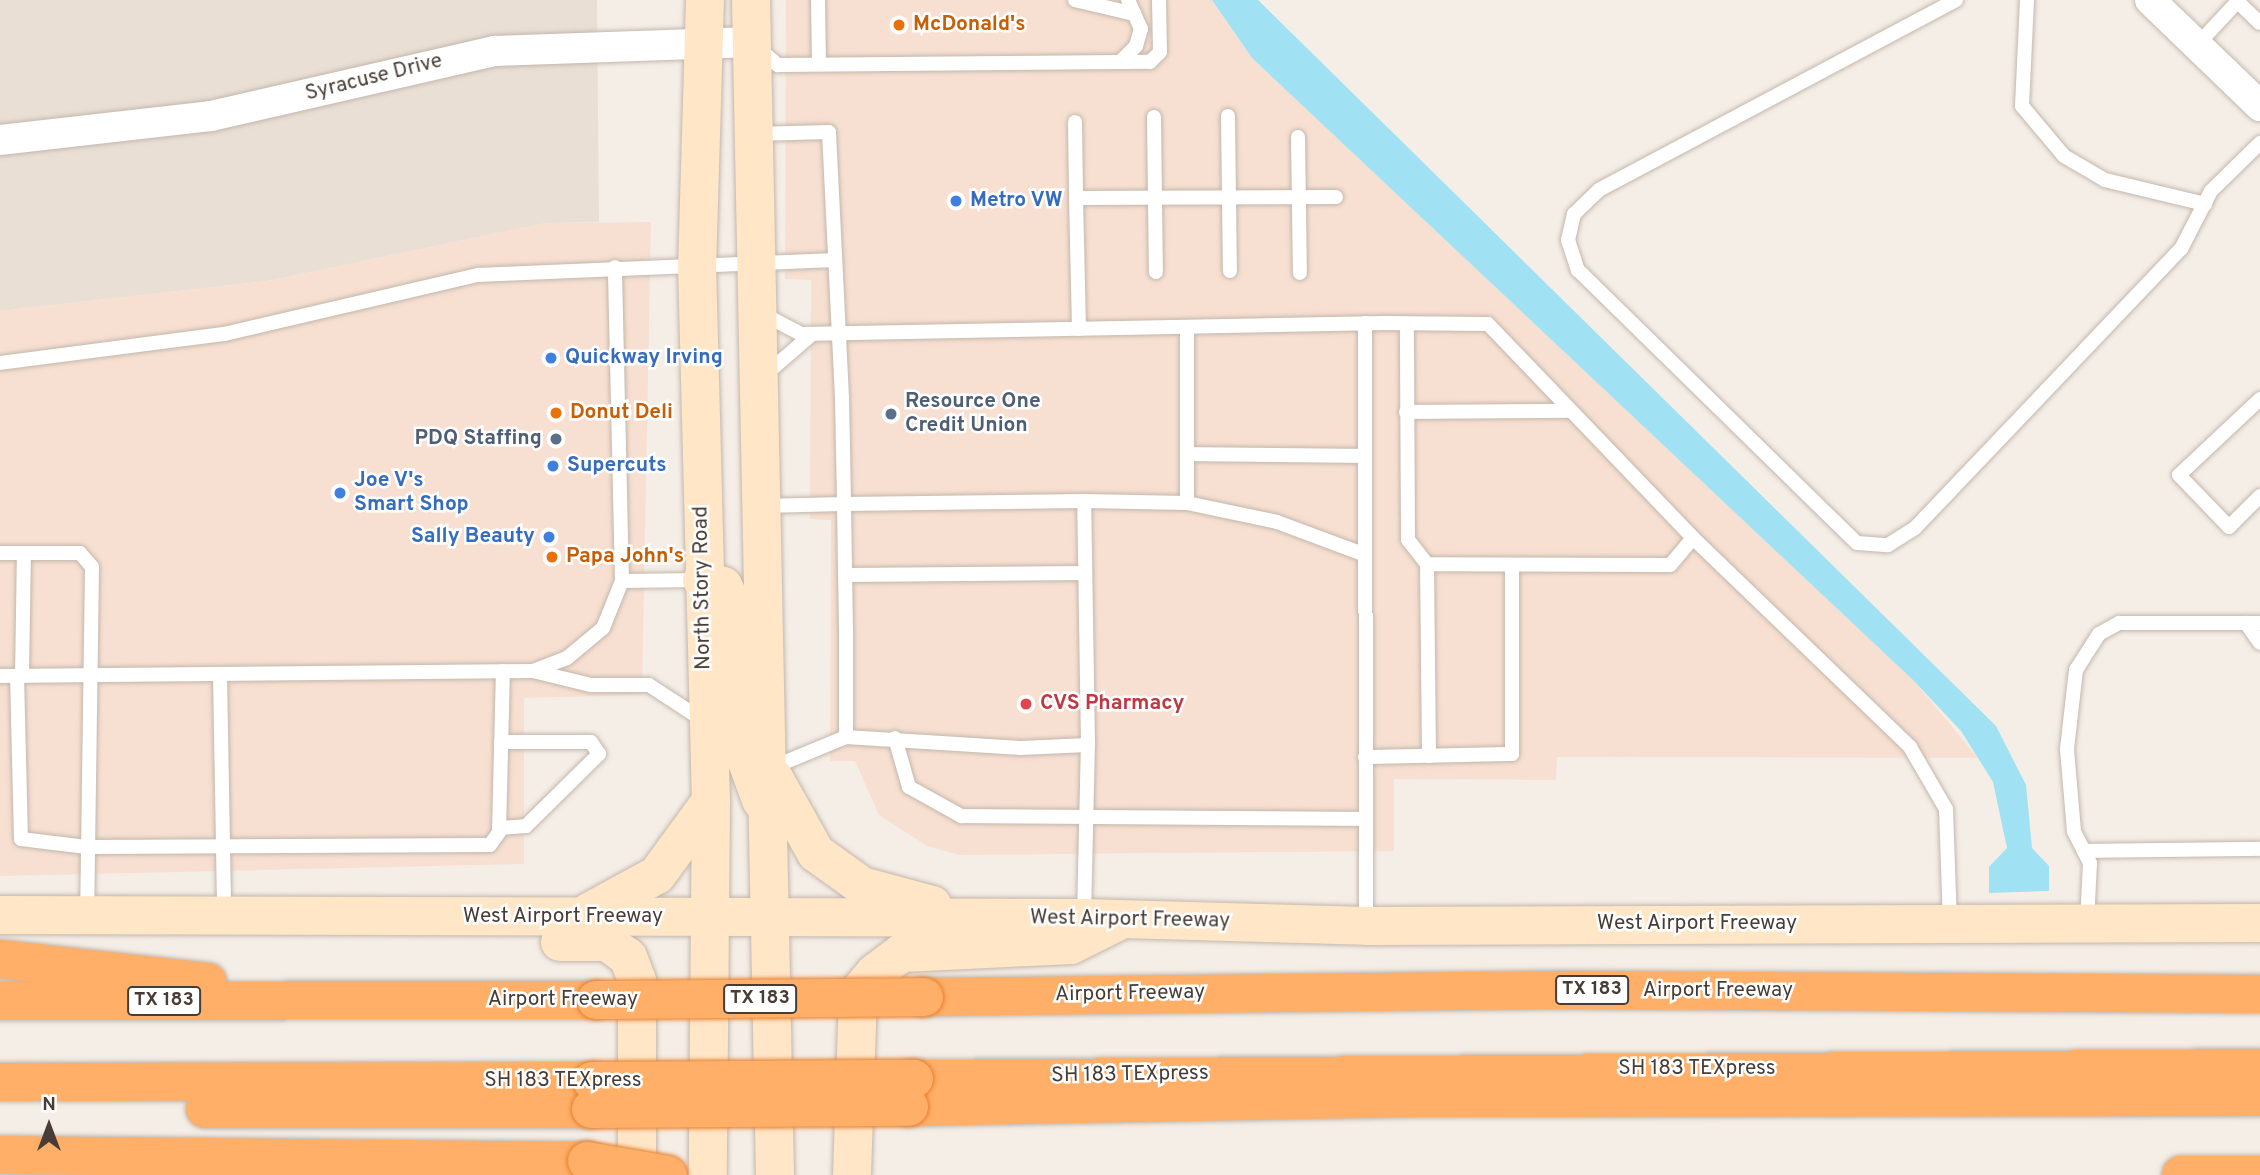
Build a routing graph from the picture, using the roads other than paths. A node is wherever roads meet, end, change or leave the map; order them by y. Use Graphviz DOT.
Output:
graph roads {
  1 [pos="705,0"];
  2 [pos="751,0"];
  3 [pos="818,0"];
  4 [pos="1075,0"];
  5 [pos="1159,0"];
  6 [pos="1956,0"];
  7 [pos="2027,0"];
  8 [pos="2239,1"];
  9 [pos="2158,3"];
  10 [pos="1131,7"];
  11 [pos="2260,23"];
  12 [pos="705,41"];
  13 [pos="751,42"];
  14 [pos="2197,45"];
  15 [pos="1120,62"];
  16 [pos="819,64"];
  17 [pos="2260,106"];
  18 [pos="1228,116"];
  19 [pos="1154,117"];
  20 [pos="1075,122"];
  21 [pos="751,134"];
  22 [pos="1298,137"];
  23 [pos="0,140"];
  24 [pos="2260,143"];
  25 [pos="1229,197"];
  26 [pos="1298,197"];
  27 [pos="1336,197"];
  28 [pos="1076,198"];
  29 [pos="1155,198"];
  30 [pos="2204,204"];
  31 [pos="834,260"];
  32 [pos="754,263"];
  33 [pos="698,264"];
  34 [pos="615,267"];
  35 [pos="1230,271"];
  36 [pos="1156,272"];
  37 [pos="1300,272"];
  38 [pos="756,308"];
  39 [pos="1365,323"];
  40 [pos="1407,324"];
  41 [pos="1186,327"];
  42 [pos="1079,329"];
  43 [pos="837,332"];
  44 [pos="818,333"];
  45 [pos="0,363"];
  46 [pos="758,382"];
  47 [pos="2260,399"];
  48 [pos="1567,411"];
  49 [pos="1406,412"];
  50 [pos="1187,454"];
  51 [pos="1364,456"];
  52 [pos="2260,496"];
  53 [pos="1084,501"];
  54 [pos="844,503"];
  55 [pos="1187,503"];
  56 [pos="761,506"];
  57 [pos="1693,538"];
  58 [pos="0,553"];
  59 [pos="24,553"];
  60 [pos="1363,554"];
  61 [pos="1427,564"];
  62 [pos="1512,567"];
  63 [pos="1085,573"];
  64 [pos="845,575"];
  65 [pos="622,580"];
  66 [pos="702,580"];
  67 [pos="2253,623"];
  68 [pos="2260,643"];
  69 [pos="503,671"];
  70 [pos="533,671"];
  71 [pos="220,674"];
  72 [pos="87,675"];
  73 [pos="0,676"];
  74 [pos="20,676"];
  75 [pos="705,722"];
  76 [pos="846,737"];
  77 [pos="895,738"];
  78 [pos="501,743"];
  79 [pos="1088,745"];
  80 [pos="1429,755"];
  81 [pos="1365,757"];
  82 [pos="771,768"];
  83 [pos="711,801"];
  84 [pos="1366,819"];
  85 [pos="1088,820"];
  86 [pos="770,825"];
  87 [pos="499,828"];
  88 [pos="225,846"];
  89 [pos="87,847"];
  90 [pos="2260,849"];
  91 [pos="2084,851"];
  92 [pos="0,915"];
  93 [pos="87,915"];
  94 [pos="224,915"];
  95 [pos="278,916"];
  96 [pos="577,917"];
  97 [pos="710,918"];
  98 [pos="982,918"];
  99 [pos="1084,918"];
  100 [pos="1122,919"];
  101 [pos="772,920"];
  102 [pos="1950,923"];
  103 [pos="2087,923"];
  104 [pos="2260,923"];
  105 [pos="1366,926"];
  106 [pos="0,959"];
  107 [pos="2260,994"];
  108 [pos="328,1000"];
  109 [pos="0,1001"];
  110 [pos="2260,1068"];
  111 [pos="0,1082"];
  112 [pos="911,1093"];
  113 [pos="592,1095"];
  114 [pos="2260,1097"];
  115 [pos="0,1108"];
  116 [pos="0,1155"];
  117 [pos="637,1175"];
  118 [pos="668,1175"];
  119 [pos="708,1175"];
  120 [pos="775,1175"];
  121 [pos="852,1175"];
  122 [pos="2181,1175"];
  123 [pos="2260,1175"];
  1 -- 12 [label="main road, North Story Road"];
  2 -- 13 [label="main road"];
  3 -- 16 [label="lane"];
  4 -- 10 [label="lane"];
  5 -- 15 [label="lane"];
  6 -- 30 [label="lane"];
  7 -- 30 [label="lane"];
  8 -- 11 [label="lane"];
  8 -- 14 [label="lane"];
  9 -- 14 [label="street"];
  10 -- 15 [label="lane"];
  12 -- 13 [label="street, Syracuse Drive"];
  12 -- 23 [label="street, Syracuse Drive"];
  12 -- 33 [label="main road, North Story Road"];
  13 -- 16 [label="lane"];
  13 -- 21 [label="main road"];
  14 -- 17 [label="street"];
  15 -- 16 [label="lane"];
  18 -- 25 [label="lane"];
  19 -- 29 [label="lane"];
  20 -- 28 [label="lane"];
  21 -- 31 [label="lane"];
  21 -- 32 [label="main road"];
  22 -- 26 [label="lane"];
  24 -- 30 [label="lane"];
  25 -- 26 [label="lane"];
  25 -- 29 [label="lane"];
  25 -- 35 [label="lane"];
  26 -- 27 [label="lane"];
  26 -- 37 [label="lane"];
  28 -- 29 [label="lane"];
  28 -- 42 [label="lane"];
  29 -- 36 [label="lane"];
  31 -- 32 [label="lane"];
  31 -- 43 [label="lane"];
  32 -- 33 [label="lane"];
  32 -- 38 [label="main road"];
  33 -- 34 [label="lane"];
  33 -- 66 [label="main road, North Story Road"];
  34 -- 45 [label="lane"];
  34 -- 65 [label="lane"];
  38 -- 44 [label="lane"];
  38 -- 46 [label="main road"];
  39 -- 40 [label="lane"];
  39 -- 41 [label="lane"];
  39 -- 51 [label="lane"];
  40 -- 48 [label="lane"];
  40 -- 49 [label="lane"];
  41 -- 42 [label="lane"];
  41 -- 50 [label="lane"];
  42 -- 43 [label="lane"];
  43 -- 44 [label="lane"];
  43 -- 54 [label="lane"];
  44 -- 46 [label="lane"];
  46 -- 56 [label="main road"];
  47 -- 52 [label="lane"];
  48 -- 49 [label="lane"];
  48 -- 57 [label="lane"];
  49 -- 61 [label="lane"];
  50 -- 51 [label="lane"];
  50 -- 55 [label="lane"];
  51 -- 60 [label="lane"];
  53 -- 54 [label="lane"];
  53 -- 55 [label="lane"];
  53 -- 63 [label="lane"];
  54 -- 56 [label="lane"];
  54 -- 64 [label="lane"];
  55 -- 60 [label="lane"];
  56 -- 82 [label="main road"];
  57 -- 62 [label="lane"];
  57 -- 102 [label="lane"];
  58 -- 59 [label="lane"];
  59 -- 72 [label="lane"];
  59 -- 74 [label="lane"];
  60 -- 81 [label="lane"];
  61 -- 62 [label="lane"];
  61 -- 80 [label="lane"];
  62 -- 80 [label="lane"];
  63 -- 64 [label="lane"];
  63 -- 79 [label="lane"];
  64 -- 76 [label="lane"];
  65 -- 66 [label="lane"];
  65 -- 70 [label="lane"];
  66 -- 75 [label="main road, North Story Road"];
  66 -- 86 [label="main road"];
  67 -- 68 [label="lane"];
  67 -- 91 [label="lane"];
  69 -- 70 [label="lane"];
  69 -- 71 [label="lane"];
  69 -- 78 [label="lane"];
  70 -- 75 [label="lane"];
  71 -- 72 [label="lane"];
  71 -- 88 [label="lane"];
  72 -- 74 [label="lane"];
  72 -- 89 [label="lane"];
  73 -- 74 [label="lane"];
  74 -- 89 [label="lane"];
  75 -- 83 [label="main road, North Story Road"];
  76 -- 77 [label="lane"];
  76 -- 82 [label="lane"];
  77 -- 79 [label="lane"];
  77 -- 85 [label="lane"];
  78 -- 87 [label="lane"];
  78 -- 87 [label="lane"];
  79 -- 85 [label="lane"];
  80 -- 81 [label="lane"];
  81 -- 84 [label="lane"];
  82 -- 86 [label="main road"];
  82 -- 98 [label="main road"];
  83 -- 96 [label="main road"];
  83 -- 97 [label="main road, North Story Road"];
  84 -- 85 [label="lane"];
  84 -- 105 [label="lane"];
  85 -- 99 [label="lane"];
  86 -- 101 [label="main road"];
  87 -- 88 [label="lane"];
  88 -- 89 [label="lane"];
  88 -- 94 [label="lane"];
  89 -- 93 [label="lane"];
  90 -- 91 [label="lane"];
  91 -- 103 [label="lane"];
  92 -- 93 [label="main road, West Airport Freeway"];
  93 -- 94 [label="main road, West Airport Freeway"];
  94 -- 95 [label="main road, West Airport Freeway"];
  95 -- 96 [label="main road, West Airport Freeway"];
  95 -- 117 [label="main road"];
  96 -- 97 [label="main road, West Airport Freeway"];
  97 -- 101 [label="main road, West Airport Freeway"];
  97 -- 119 [label="main road, North Story Road"];
  98 -- 99 [label="main road, West Airport Freeway"];
  98 -- 101 [label="main road, West Airport Freeway"];
  99 -- 100 [label="main road, West Airport Freeway"];
  100 -- 105 [label="main road, West Airport Freeway"];
  100 -- 121 [label="main road"];
  101 -- 120 [label="main road"];
  102 -- 103 [label="main road, West Airport Freeway"];
  102 -- 105 [label="main road, West Airport Freeway"];
  103 -- 104 [label="main road, West Airport Freeway"];
  106 -- 108 [label="highway"];
  107 -- 108 [label="highway, Airport Freeway / TX 183, bridge"];
  108 -- 109 [label="highway, Airport Freeway / TX 183"];
  110 -- 112 [label="highway, SH 183 TEXpress"];
  111 -- 113 [label="highway, SH 183 TEXpress"];
  112 -- 113 [label="highway, SH 183 TEXpress, bridge"];
  112 -- 114 [label="highway, SH 183 TEXpress"];
  113 -- 115 [label="highway, SH 183 TEXpress"];
  116 -- 118 [label="highway, bridge"];
  122 -- 123 [label="highway"];
}
